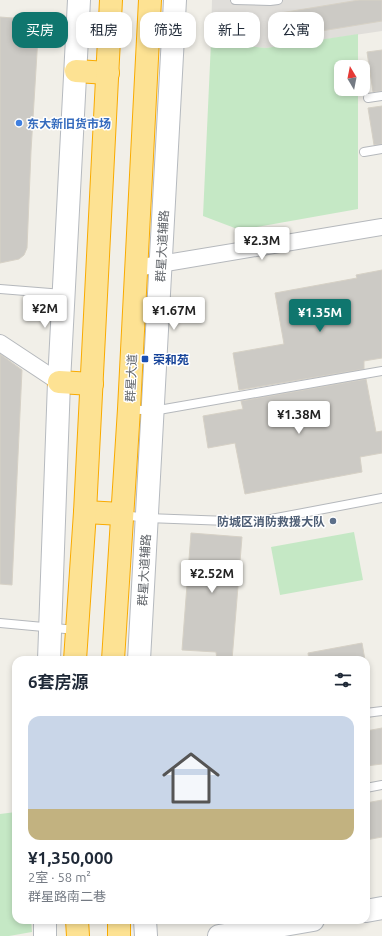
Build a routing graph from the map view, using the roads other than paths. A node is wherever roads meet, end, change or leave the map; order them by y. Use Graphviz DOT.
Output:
graph roads {
  1 [pos="79,0"];
  2 [pos="112,0"];
  3 [pos="150,0"];
  4 [pos="175,0"];
  5 [pos="234,0"];
  6 [pos="278,0"];
  7 [pos="76,71"];
  8 [pos="108,72"];
  9 [pos="382,96"];
  10 [pos="368,98"];
  11 [pos="382,149"];
  12 [pos="364,152"];
  13 [pos="382,227"];
  14 [pos="161,264"];
  15 [pos="136,268"];
  16 [pos="0,289"];
  17 [pos="64,294"];
  18 [pos="0,343"];
  19 [pos="382,371"];
  20 [pos="59,382"];
  21 [pos="92,384"];
  22 [pos="129,409"];
  23 [pos="153,411"];
  24 [pos="382,498"];
  25 [pos="85,512"];
  26 [pos="122,514"];
  27 [pos="147,518"];
  28 [pos="0,623"];
  29 [pos="49,627"];
  30 [pos="76,630"];
  31 [pos="49,656"];
  32 [pos="75,656"];
  33 [pos="113,656"];
  34 [pos="139,656"];
  35 [pos="382,711"];
  36 [pos="370,713"];
  37 [pos="382,785"];
  38 [pos="370,787"];
  39 [pos="382,908"];
  40 [pos="370,910"];
  41 [pos="45,924"];
  42 [pos="77,924"];
  43 [pos="119,924"];
  44 [pos="145,924"];
  45 [pos="289,924"];
  46 [pos="45,936"];
  47 [pos="78,936"];
  48 [pos="120,936"];
  49 [pos="146,936"];
  50 [pos="218,936"];
  1 -- 7 [label="street"];
  2 -- 8 [label="highway"];
  3 -- 15 [label="highway, 群星大道"];
  4 -- 14 [label="street, 群星大道辅路"];
  5 -- 6 [label="lane"];
  7 -- 8 [label="highway"];
  7 -- 17 [label="street"];
  8 -- 21 [label="highway"];
  9 -- 10 [label="lane"];
  11 -- 12 [label="lane"];
  13 -- 14 [label="street"];
  14 -- 15 [label="street"];
  14 -- 23 [label="street, 群星大道辅路"];
  15 -- 22 [label="highway, 群星大道"];
  16 -- 17 [label="lane"];
  17 -- 20 [label="street"];
  18 -- 20 [label="street"];
  19 -- 23 [label="lane"];
  20 -- 21 [label="highway"];
  20 -- 29 [label="street"];
  21 -- 25 [label="highway"];
  22 -- 23 [label="lane"];
  22 -- 26 [label="highway, 群星大道"];
  23 -- 27 [label="street, 群星大道辅路"];
  24 -- 27 [label="lane"];
  25 -- 26 [label="highway"];
  25 -- 30 [label="highway"];
  26 -- 27 [label="lane"];
  26 -- 33 [label="highway, 群星大道"];
  27 -- 34 [label="street, 群星大道辅路"];
  28 -- 29 [label="lane"];
  29 -- 30 [label="lane"];
  29 -- 31 [label="street"];
  30 -- 32 [label="highway"];
  35 -- 36 [label="lane"];
  37 -- 38 [label="lane"];
  39 -- 40 [label="street"];
  41 -- 46 [label="street"];
  42 -- 47 [label="highway"];
  43 -- 48 [label="highway"];
  44 -- 49 [label="street"];
  45 -- 50 [label="street"];
}
